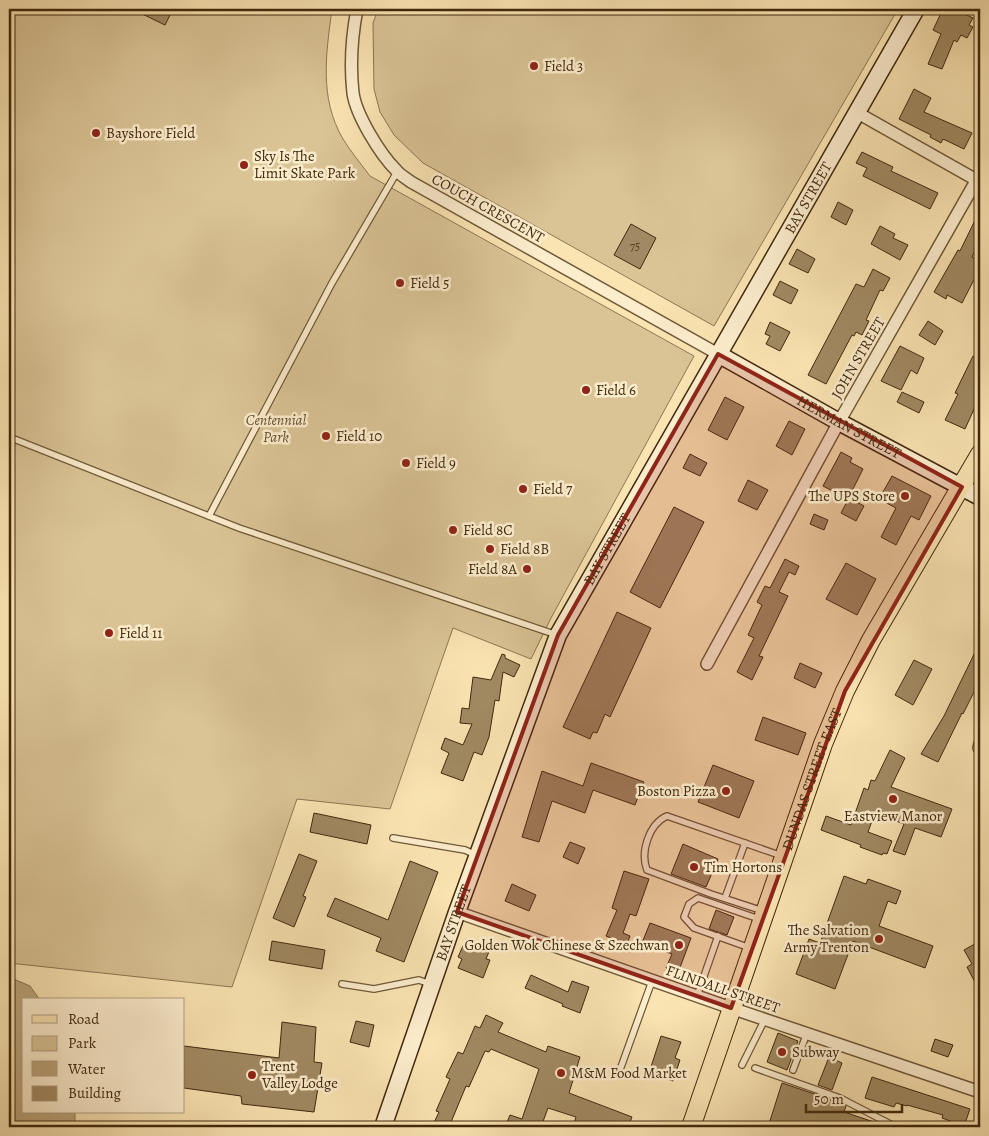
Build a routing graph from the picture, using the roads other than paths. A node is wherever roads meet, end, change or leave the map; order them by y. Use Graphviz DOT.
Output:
graph roads {
  1 [pos="357,9"];
  2 [pos="916,9"];
  3 [pos="856,112"];
  4 [pos="397,172"];
  5 [pos="979,178"];
  6 [pos="718,354"];
  7 [pos="839,422"];
  8 [pos="9,437"];
  9 [pos="980,454"];
  10 [pos="962,487"];
  11 [pos="980,497"];
  12 [pos="209,516"];
  13 [pos="558,636"];
  14 [pos="707,664"];
  15 [pos="393,838"];
  16 [pos="745,843"];
  17 [pos="478,855"];
  18 [pos="784,857"];
  19 [pos="725,898"];
  20 [pos="457,912"];
  21 [pos="763,916"];
  22 [pos="718,936"];
  23 [pos="752,948"];
  24 [pos="652,981"];
  25 [pos="342,984"];
  26 [pos="432,984"];
  27 [pos="697,996"];
  28 [pos="731,1008"];
  29 [pos="765,1019"];
  30 [pos="807,1033"];
  31 [pos="742,1064"];
  32 [pos="621,1067"];
  33 [pos="755,1068"];
  34 [pos="793,1070"];
  35 [pos="980,1092"];
  36 [pos="383,1127"];
  37 [pos="691,1127"];
  38 [pos="896,1127"];
  1 -- 4 [label="street, COUCH CRESCENT"];
  2 -- 3 [label="street, BAY STREET"];
  3 -- 5 [label="street"];
  3 -- 6 [label="street, BAY STREET"];
  4 -- 6 [label="street, COUCH CRESCENT"];
  4 -- 12 [label="lane"];
  5 -- 7 [label="street, JOHN STREET"];
  6 -- 7 [label="street, HERMAN STREET"];
  6 -- 13 [label="street, BAY STREET"];
  7 -- 10 [label="street, HERMAN STREET"];
  7 -- 14 [label="street, JOHN STREET"];
  8 -- 12 [label="lane"];
  9 -- 10 [label="main road, DUNDAS STREET EAST"];
  10 -- 11 [label="street, HERMAN STREET"];
  10 -- 18 [label="main road, DUNDAS STREET EAST"];
  12 -- 13 [label="lane"];
  13 -- 17 [label="street, BAY STREET"];
  15 -- 17 [label="lane"];
  16 -- 18 [label="lane"];
  16 -- 19 [label="lane"];
  16 -- 19 [label="lane"];
  17 -- 20 [label="street, BAY STREET"];
  18 -- 21 [label="main road, DUNDAS STREET EAST"];
  19 -- 21 [label="lane"];
  20 -- 24 [label="street, FLINDALL STREET"];
  20 -- 26 [label="street, BAY STREET"];
  21 -- 22 [label="lane"];
  21 -- 23 [label="main road, DUNDAS STREET EAST"];
  22 -- 23 [label="lane"];
  22 -- 27 [label="lane"];
  23 -- 28 [label="main road, DUNDAS STREET EAST"];
  24 -- 27 [label="street, FLINDALL STREET"];
  24 -- 32 [label="lane"];
  25 -- 26 [label="lane"];
  26 -- 36 [label="street, BAY STREET"];
  27 -- 28 [label="street, FLINDALL STREET"];
  28 -- 29 [label="street, FLINDALL STREET"];
  28 -- 37 [label="main road, DUNDAS STREET EAST"];
  29 -- 30 [label="street, FLINDALL STREET"];
  29 -- 31 [label="lane"];
  30 -- 34 [label="lane"];
  30 -- 35 [label="street, FLINDALL STREET"];
  33 -- 38 [label="lane"];
}
